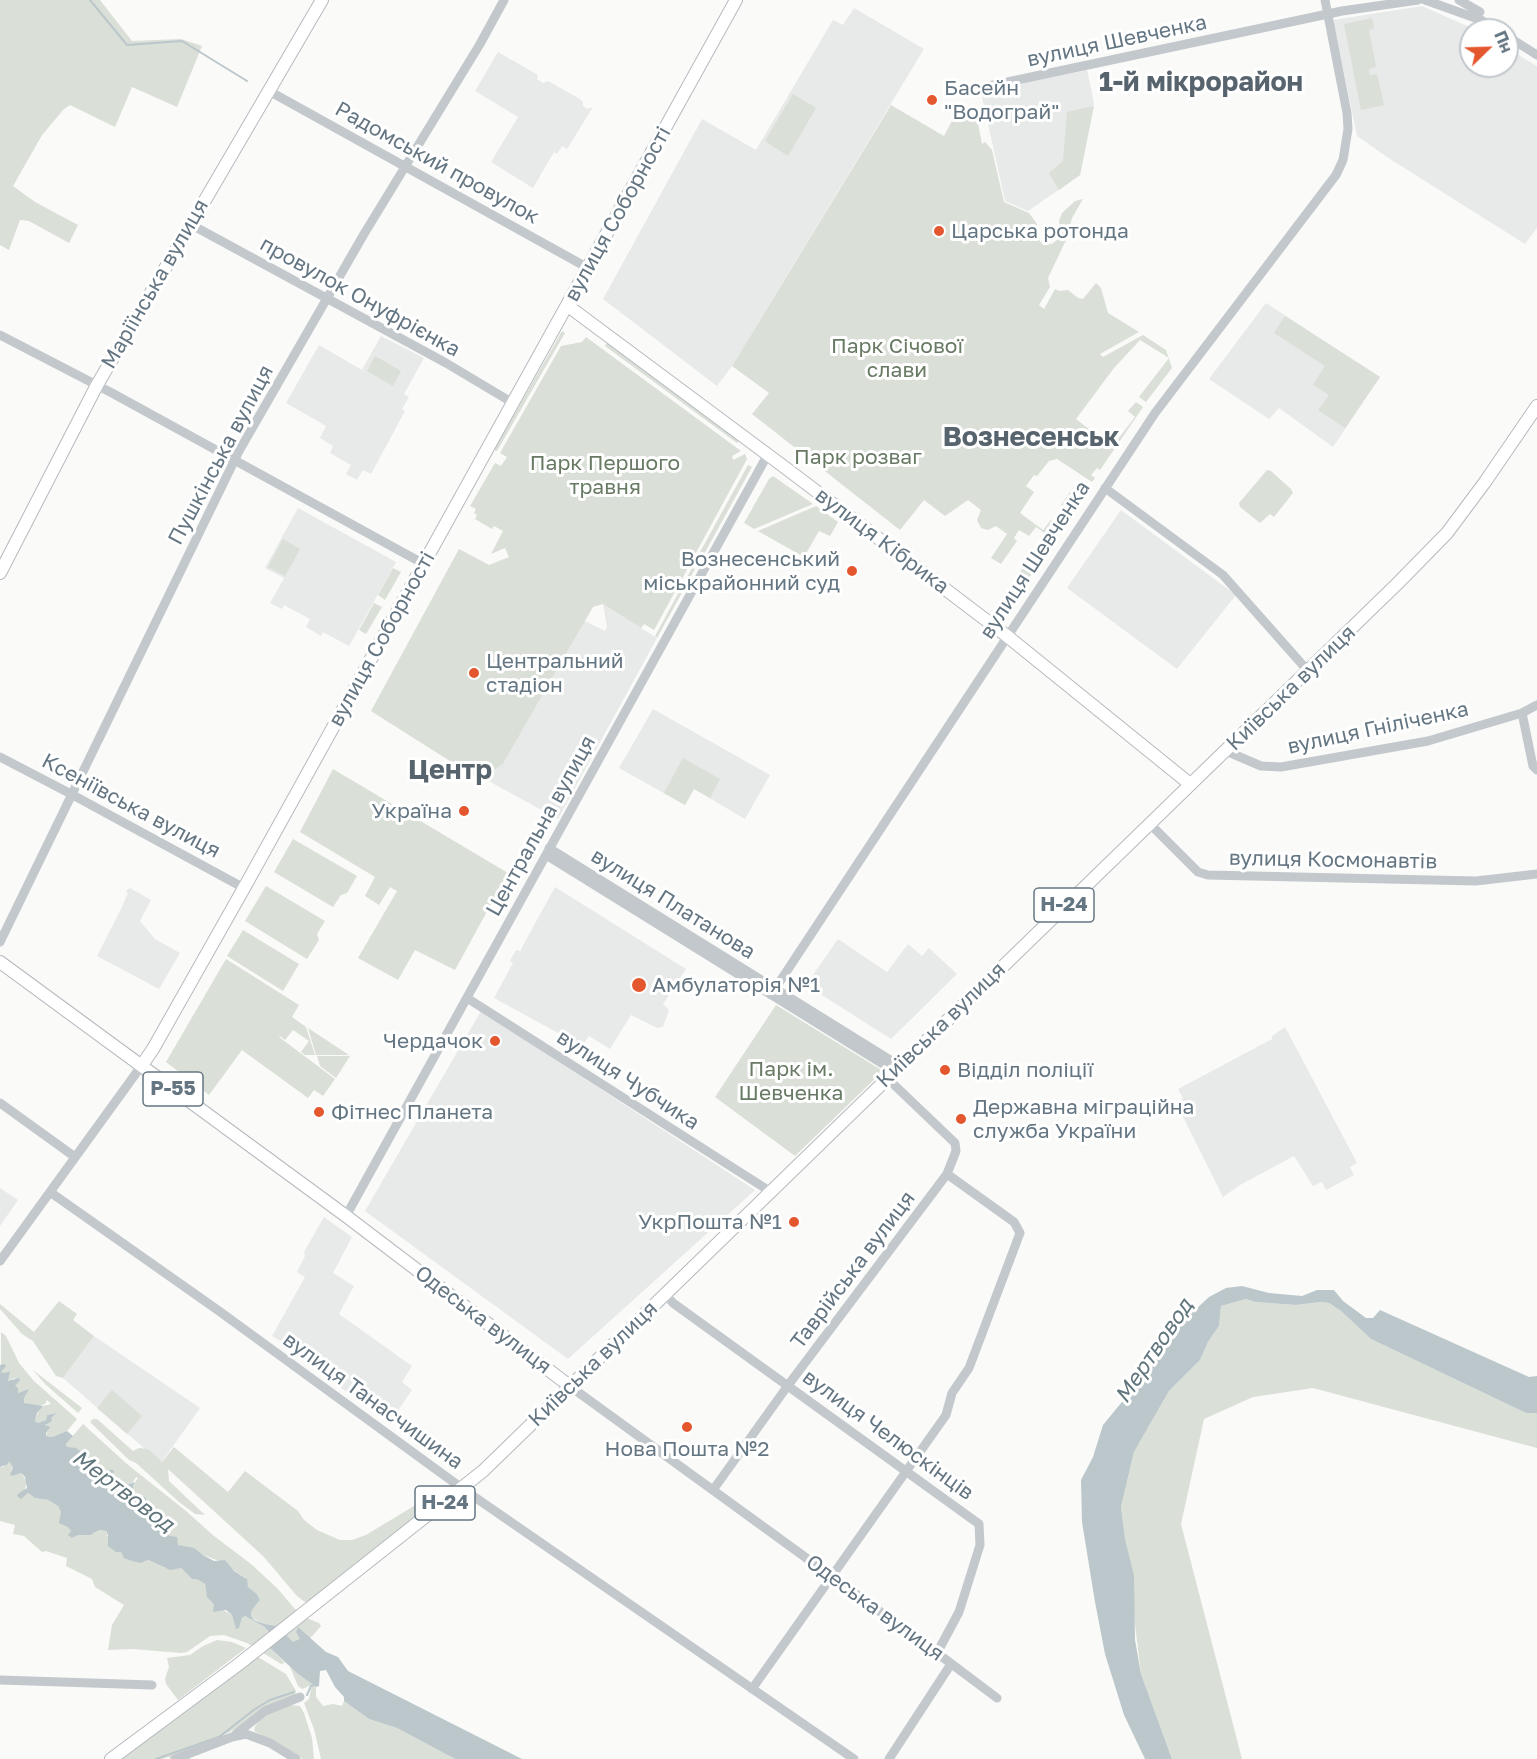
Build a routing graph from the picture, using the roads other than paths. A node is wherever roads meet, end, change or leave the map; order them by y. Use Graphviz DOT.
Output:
graph roads {
  1 [pos="322,0"];
  2 [pos="504,0"];
  3 [pos="736,0"];
  4 [pos="1325,0"];
  5 [pos="1418,0"];
  6 [pos="1425,0"];
  7 [pos="1459,0"];
  8 [pos="1478,0"];
  9 [pos="1327,15"];
  10 [pos="1481,16"];
  11 [pos="1483,18"];
  12 [pos="1519,44"];
  13 [pos="1537,55"];
  14 [pos="984,87"];
  15 [pos="269,91"];
  16 [pos="406,165"];
  17 [pos="190,224"];
  18 [pos="588,268"];
  19 [pos="327,299"];
  20 [pos="568,306"];
  21 [pos="0,335"];
  22 [pos="97,385"];
  23 [pos="513,403"];
  24 [pos="1537,406"];
  25 [pos="768,454"];
  26 [pos="236,460"];
  27 [pos="1105,488"];
  28 [pos="424,564"];
  29 [pos="0,573"];
  30 [pos="1007,636"];
  31 [pos="1308,671"];
  32 [pos="1537,705"];
  33 [pos="1522,713"];
  34 [pos="1226,751"];
  35 [pos="0,757"];
  36 [pos="1537,770"];
  37 [pos="1190,784"];
  38 [pos="71,794"];
  39 [pos="1149,823"];
  40 [pos="547,852"];
  41 [pos="1537,874"];
  42 [pos="244,888"];
  43 [pos="0,942"];
  44 [pos="0,962"];
  45 [pos="773,992"];
  46 [pos="466,998"];
  47 [pos="142,1065"];
  48 [pos="893,1072"];
  49 [pos="0,1103"];
  50 [pos="75,1157"];
  51 [pos="947,1174"];
  52 [pos="50,1192"];
  53 [pos="771,1192"];
  54 [pos="346,1216"];
  55 [pos="0,1261"];
  56 [pos="664,1294"];
  57 [pos="789,1384"];
  58 [pos="571,1387"];
  59 [pos="905,1471"];
  60 [pos="464,1489"];
  61 [pos="713,1490"];
  62 [pos="831,1577"];
  63 [pos="937,1653"];
  64 [pos="951,1664"];
  65 [pos="0,1680"];
  66 [pos="152,1685"];
  67 [pos="752,1689"];
  68 [pos="300,1697"];
  69 [pos="997,1698"];
  70 [pos="232,1737"];
  71 [pos="111,1759"];
  72 [pos="175,1759"];
  73 [pos="296,1759"];
  74 [pos="854,1759"];
  75 [pos="889,1759"];
  1 -- 15 [label="main road, Маріїнська вулиця"];
  2 -- 16 [label="street, Пушкінська вулиця"];
  3 -- 18 [label="main road, вулиця Соборності"];
  4 -- 9 [label="street, вулиця Шевченка"];
  5 -- 9 [label="street, вулиця Шевченка"];
  6 -- 10 [label="street"];
  7 -- 10 [label="street"];
  8 -- 10 [label="street"];
  9 -- 14 [label="street, вулиця Шевченка"];
  9 -- 27 [label="street, вулиця Шевченка"];
  10 -- 11 [label="street"];
  12 -- 13 [label="street"];
  15 -- 16 [label="street, Радомський провулок"];
  15 -- 17 [label="main road, Маріїнська вулиця"];
  16 -- 18 [label="street, Радомський провулок"];
  16 -- 19 [label="street, Пушкінська вулиця"];
  17 -- 19 [label="street, провулок Онуфрієнка"];
  17 -- 22 [label="main road, Маріїнська вулиця"];
  18 -- 20 [label="main road, вулиця Соборності"];
  19 -- 23 [label="street, провулок Онуфрієнка"];
  19 -- 26 [label="street, Пушкінська вулиця"];
  20 -- 23 [label="main road, вулиця Соборності"];
  20 -- 25 [label="main road, вулиця Кібрика"];
  21 -- 22 [label="street"];
  22 -- 26 [label="street"];
  22 -- 29 [label="main road, Маріїнська вулиця"];
  23 -- 28 [label="main road, вулиця Соборності"];
  24 -- 31 [label="main road, Київська вулиця / Н-24"];
  25 -- 30 [label="main road, вулиця Кібрика"];
  25 -- 40 [label="street, Центральна вулиця"];
  26 -- 28 [label="street"];
  26 -- 38 [label="street, Пушкінська вулиця"];
  27 -- 30 [label="street, вулиця Шевченка"];
  27 -- 31 [label="street"];
  28 -- 42 [label="main road, вулиця Соборності"];
  30 -- 37 [label="main road, вулиця Кібрика"];
  30 -- 45 [label="street, вулиця Шевченка"];
  31 -- 34 [label="main road, Київська вулиця / Н-24"];
  32 -- 33 [label="street, вулиця Гніліченка"];
  33 -- 34 [label="street, вулиця Гніліченка"];
  33 -- 36 [label="street"];
  34 -- 37 [label="main road, Київська вулиця / Н-24"];
  35 -- 38 [label="street, Ксеніївська вулиця"];
  37 -- 39 [label="main road, Київська вулиця / Н-24"];
  38 -- 42 [label="street, Ксеніївська вулиця"];
  38 -- 43 [label="street, Пушкінська вулиця"];
  39 -- 41 [label="street, вулиця Космонавтів"];
  39 -- 48 [label="main road, Київська вулиця / Н-24"];
  40 -- 45 [label="street, вулиця Платанова"];
  40 -- 46 [label="street, Центральна вулиця"];
  42 -- 47 [label="main road, вулиця Соборності"];
  44 -- 47 [label="main road, Одеська вулиця / Р-55"];
  45 -- 48 [label="street, вулиця Платанова"];
  46 -- 53 [label="street, вулиця Чубчика"];
  46 -- 54 [label="street, Центральна вулиця"];
  47 -- 50 [label="street, вулиця Соборності"];
  47 -- 54 [label="main road, Одеська вулиця / Р-55"];
  48 -- 51 [label="street, Таврійська вулиця"];
  48 -- 53 [label="main road, Київська вулиця / Н-24"];
  49 -- 50 [label="street"];
  50 -- 52 [label="street, вулиця Соборності"];
  51 -- 57 [label="street, Таврійська вулиця"];
  51 -- 59 [label="street"];
  52 -- 55 [label="street, вулиця Соборності"];
  52 -- 60 [label="street, вулиця Танасчишина"];
  53 -- 56 [label="main road, Київська вулиця / Н-24"];
  54 -- 58 [label="main road, Одеська вулиця / Р-55"];
  56 -- 57 [label="street, вулиця Челюскінців"];
  56 -- 58 [label="main road, Київська вулиця / Н-24"];
  57 -- 59 [label="street, вулиця Челюскінців"];
  57 -- 61 [label="street, Таврійська вулиця"];
  58 -- 60 [label="main road, Київська вулиця / Н-24"];
  58 -- 61 [label="street, Одеська вулиця"];
  59 -- 62 [label="street"];
  59 -- 63 [label="street, вулиця Челюскінців"];
  60 -- 67 [label="street, вулиця Танасчишина"];
  60 -- 71 [label="main road, Київська вулиця / Н-24"];
  61 -- 62 [label="street, Одеська вулиця"];
  62 -- 63 [label="street, Одеська вулиця"];
  62 -- 67 [label="street"];
  63 -- 64 [label="street, Одеська вулиця"];
  64 -- 69 [label="street, Одеська вулиця"];
  64 -- 75 [label="street"];
  65 -- 66 [label="street"];
  67 -- 74 [label="street, вулиця Танасчишина"];
  68 -- 70 [label="street"];
  70 -- 72 [label="street"];
  70 -- 73 [label="street"];
}
